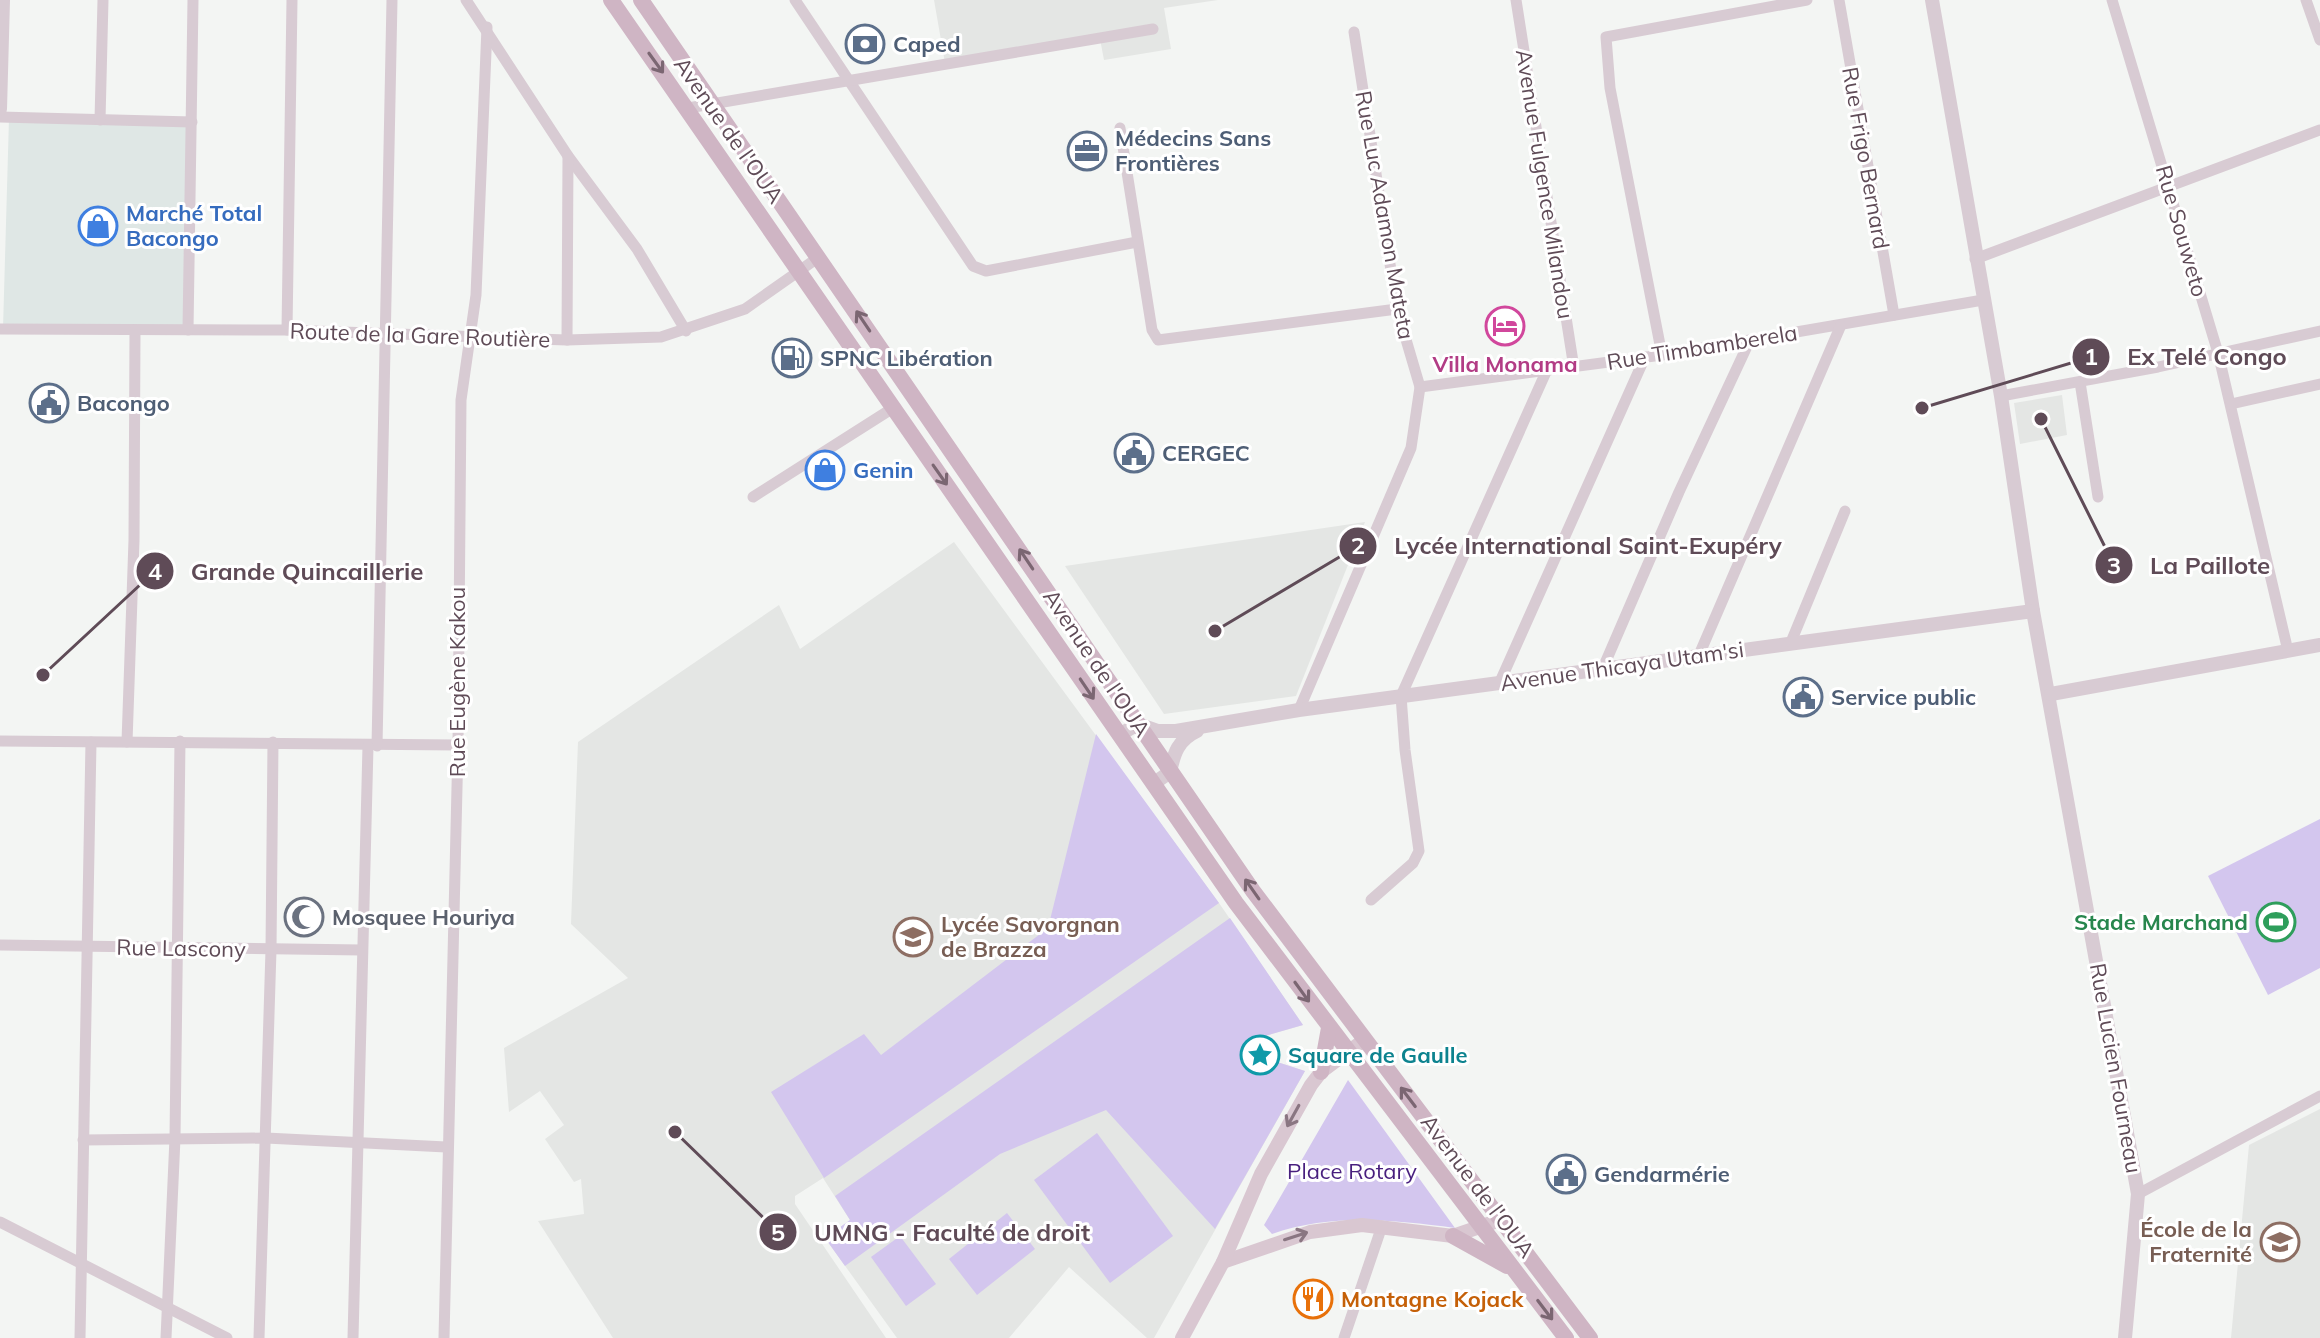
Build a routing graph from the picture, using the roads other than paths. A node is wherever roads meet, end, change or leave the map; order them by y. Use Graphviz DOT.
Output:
graph roads {
  1 [pos="3,0"];
  2 [pos="103,0"];
  3 [pos="193,0"];
  4 [pos="292,0"];
  5 [pos="392,0"];
  6 [pos="466,0"];
  7 [pos="611,0"];
  8 [pos="641,0"];
  9 [pos="795,0"];
  10 [pos="1516,0"];
  11 [pos="1807,0"];
  12 [pos="1839,0"];
  13 [pos="1932,0"];
  14 [pos="2112,0"];
  15 [pos="2306,0"];
  16 [pos="487,27"];
  17 [pos="1153,29"];
  18 [pos="1354,32"];
  19 [pos="2320,40"];
  20 [pos="1,46"];
  21 [pos="850,81"];
  22 [pos="713,104"];
  23 [pos="688,108"];
  24 [pos="0,109"];
  25 [pos="0,117"];
  26 [pos="100,120"];
  27 [pos="192,122"];
  28 [pos="1120,128"];
  29 [pos="2320,130"];
  30 [pos="568,156"];
  31 [pos="2168,184"];
  32 [pos="1137,242"];
  33 [pos="819,257"];
  34 [pos="1975,259"];
  35 [pos="801,271"];
  36 [pos="1983,300"];
  37 [pos="1397,309"];
  38 [pos="1894,315"];
  39 [pos="1841,325"];
  40 [pos="0,329"];
  41 [pos="135,330"];
  42 [pos="188,330"];
  43 [pos="287,330"];
  44 [pos="686,331"];
  45 [pos="2320,331"];
  46 [pos="386,333"];
  47 [pos="473,335"];
  48 [pos="567,340"];
  49 [pos="1750,340"];
  50 [pos="2218,353"];
  51 [pos="1662,355"];
  52 [pos="1645,357"];
  53 [pos="1574,368"];
  54 [pos="1546,372"];
  55 [pos="2080,382"];
  56 [pos="2320,384"];
  57 [pos="1420,387"];
  58 [pos="2001,396"];
  59 [pos="2231,404"];
  60 [pos="893,408"];
  61 [pos="753,497"];
  62 [pos="2098,497"];
  63 [pos="1845,511"];
  64 [pos="2033,611"];
  65 [pos="1791,642"];
  66 [pos="2320,645"];
  67 [pos="2288,651"];
  68 [pos="1699,655"];
  69 [pos="1603,668"];
  70 [pos="1499,684"];
  71 [pos="2051,694"];
  72 [pos="1401,696"];
  73 [pos="1299,710"];
  74 [pos="1138,724"];
  75 [pos="1212,724"];
  76 [pos="1119,735"];
  77 [pos="0,741"];
  78 [pos="180,741"];
  79 [pos="91,742"];
  80 [pos="127,742"];
  81 [pos="273,742"];
  82 [pos="458,745"];
  83 [pos="372,746"];
  84 [pos="1170,772"];
  85 [pos="1153,784"];
  86 [pos="1371,900"];
  87 [pos="0,945"];
  88 [pos="86,946"];
  89 [pos="179,948"];
  90 [pos="271,950"];
  91 [pos="362,950"];
  92 [pos="1329,1028"];
  93 [pos="1364,1040"];
  94 [pos="1347,1052"];
  95 [pos="1321,1072"];
  96 [pos="2320,1096"];
  97 [pos="175,1138"];
  98 [pos="266,1138"];
  99 [pos="83,1140"];
  100 [pos="358,1143"];
  101 [pos="446,1147"];
  102 [pos="2138,1194"];
  103 [pos="1500,1220"];
  104 [pos="0,1222"];
  105 [pos="1382,1226"];
  106 [pos="1483,1228"];
  107 [pos="1453,1236"];
  108 [pos="1223,1262"];
  109 [pos="81,1264"];
  110 [pos="1515,1272"];
  111 [pos="166,1306"];
  112 [pos="80,1338"];
  113 [pos="166,1338"];
  114 [pos="227,1338"];
  115 [pos="259,1338"];
  116 [pos="353,1338"];
  117 [pos="444,1338"];
  118 [pos="1182,1338"];
  119 [pos="1344,1338"];
  120 [pos="1566,1338"];
  121 [pos="1590,1338"];
  122 [pos="2125,1338"];
  1 -- 20 [label="street"];
  2 -- 26 [label="street"];
  3 -- 27 [label="street"];
  4 -- 43 [label="street"];
  5 -- 46 [label="street"];
  6 -- 16 [label="street"];
  7 -- 23 [label="main road, Avenue de l'OUA, one-way"];
  8 -- 22 [label="main road, Avenue de l'OUA"];
  9 -- 21 [label="street"];
  10 -- 53 [label="street, Avenue Fulgence Milandou"];
  11 -- 51 [label="street"];
  12 -- 38 [label="street, Rue Frigo Bernard"];
  13 -- 34 [label="street, Rue Lucien Fourneau"];
  14 -- 31 [label="street, Rue Souweto"];
  15 -- 19 [label="street"];
  16 -- 30 [label="street"];
  16 -- 47 [label="street, Rue Eugène Kakou"];
  17 -- 21 [label="street"];
  18 -- 37 [label="street, Rue Luc Adamon Mateta"];
  20 -- 24 [label="street"];
  21 -- 22 [label="street"];
  21 -- 32 [label="street"];
  22 -- 23 [label="street"];
  22 -- 33 [label="main road, Avenue de l'OUA"];
  23 -- 35 [label="main road, Avenue de l'OUA"];
  25 -- 26 [label="street"];
  26 -- 27 [label="street"];
  27 -- 42 [label="street"];
  28 -- 32 [label="street"];
  29 -- 31 [label="street"];
  30 -- 44 [label="street"];
  30 -- 48 [label="street"];
  31 -- 34 [label="street"];
  31 -- 50 [label="street, Rue Souweto"];
  32 -- 37 [label="street"];
  33 -- 35 [label="street, Route de la Gare Routière"];
  74 -- 33 [label="main road, Avenue de l'OUA, one-way"];
  34 -- 36 [label="street, Rue Lucien Fourneau"];
  35 -- 44 [label="street, Route de la Gare Routière"];
  35 -- 60 [label="main road, Avenue de l'OUA"];
  36 -- 38 [label="street, Rue Timbamberela"];
  36 -- 58 [label="street, Rue Lucien Fourneau"];
  37 -- 57 [label="street, Rue Luc Adamon Mateta"];
  38 -- 39 [label="street, Rue Timbamberela"];
  39 -- 49 [label="street, Rue Timbamberela"];
  39 -- 68 [label="street"];
  40 -- 41 [label="street, Route de la Gare Routière"];
  41 -- 42 [label="street, Route de la Gare Routière"];
  41 -- 80 [label="street"];
  42 -- 43 [label="street, Route de la Gare Routière"];
  43 -- 46 [label="street, Route de la Gare Routière"];
  44 -- 48 [label="street, Route de la Gare Routière"];
  45 -- 50 [label="street"];
  46 -- 47 [label="street, Route de la Gare Routière"];
  46 -- 83 [label="street"];
  47 -- 48 [label="street, Route de la Gare Routière"];
  47 -- 82 [label="street, Rue Eugène Kakou"];
  49 -- 51 [label="street, Rue Timbamberela"];
  49 -- 69 [label="street"];
  50 -- 55 [label="street"];
  50 -- 59 [label="street, Rue Souweto"];
  51 -- 52 [label="street, Rue Timbamberela"];
  52 -- 53 [label="street, Rue Timbamberela"];
  52 -- 70 [label="street"];
  53 -- 54 [label="street, Rue Timbamberela"];
  54 -- 57 [label="street, Rue Timbamberela"];
  54 -- 72 [label="street"];
  55 -- 58 [label="street"];
  55 -- 62 [label="street"];
  56 -- 59 [label="street"];
  57 -- 73 [label="street, Rue Luc Adamon Mateta"];
  58 -- 64 [label="street, Rue Lucien Fourneau"];
  59 -- 67 [label="street, Rue Souweto"];
  60 -- 61 [label="street"];
  60 -- 76 [label="main road, Avenue de l'OUA, one-way"];
  63 -- 65 [label="street"];
  64 -- 65 [label="street, Avenue Thicaya Utam'si"];
  64 -- 71 [label="street, Rue Lucien Fourneau"];
  65 -- 68 [label="street, Avenue Thicaya Utam'si"];
  66 -- 67 [label="street"];
  67 -- 71 [label="street"];
  68 -- 69 [label="street, Avenue Thicaya Utam'si"];
  69 -- 70 [label="street, Avenue Thicaya Utam'si"];
  70 -- 72 [label="street, Avenue Thicaya Utam'si"];
  71 -- 102 [label="street, Rue Lucien Fourneau"];
  72 -- 73 [label="street, Avenue Thicaya Utam'si"];
  72 -- 86 [label="street"];
  73 -- 75 [label="street, Avenue Thicaya Utam'si"];
  74 -- 75 [label="street, Avenue Thicaya Utam'si"];
  74 -- 76 [label="street"];
  74 -- 84 [label="main road, Avenue de l'OUA"];
  75 -- 84 [label="street, Avenue Thicaya Utam'si"];
  76 -- 85 [label="main road, Avenue de l'OUA"];
  77 -- 79 [label="street"];
  78 -- 80 [label="street"];
  78 -- 81 [label="street"];
  78 -- 89 [label="street"];
  79 -- 80 [label="street"];
  79 -- 88 [label="street"];
  81 -- 83 [label="street"];
  81 -- 90 [label="street"];
  82 -- 83 [label="street"];
  82 -- 101 [label="street, Rue Eugène Kakou"];
  83 -- 91 [label="street"];
  84 -- 85 [label="street"];
  93 -- 84 [label="main road, Avenue de l'OUA, one-way"];
  85 -- 92 [label="main road, Avenue de l'OUA, one-way"];
  87 -- 88 [label="street, Rue Lascony"];
  88 -- 89 [label="street, Rue Lascony"];
  88 -- 99 [label="street"];
  89 -- 90 [label="street, Rue Lascony"];
  89 -- 97 [label="street"];
  90 -- 91 [label="street, Rue Lascony"];
  90 -- 98 [label="street"];
  91 -- 100 [label="street"];
  92 -- 94 [label="main road, Avenue de l'OUA"];
  92 -- 95 [label="main road"];
  93 -- 94 [label="main road"];
  103 -- 93 [label="main road, Avenue de l'OUA, one-way"];
  94 -- 95 [label="main road"];
  94 -- 106 [label="main road, Avenue de l'OUA"];
  95 -- 108 [label="main road, one-way"];
  96 -- 102 [label="street"];
  97 -- 98 [label="street"];
  97 -- 99 [label="street"];
  97 -- 111 [label="street"];
  98 -- 100 [label="street"];
  98 -- 115 [label="street"];
  99 -- 109 [label="street"];
  100 -- 101 [label="street"];
  100 -- 116 [label="street"];
  101 -- 117 [label="street, Rue Eugène Kakou"];
  102 -- 122 [label="street, Rue Lucien Fourneau"];
  103 -- 106 [label="main road"];
  103 -- 121 [label="main road, Avenue de l'OUA"];
  104 -- 109 [label="street"];
  105 -- 107 [label="main road"];
  108 -- 105 [label="main road, one-way"];
  105 -- 119 [label="street"];
  106 -- 107 [label="main road"];
  106 -- 110 [label="main road, Avenue de l'OUA"];
  107 -- 110 [label="main road"];
  108 -- 118 [label="main road"];
  109 -- 111 [label="street"];
  109 -- 112 [label="street"];
  110 -- 120 [label="main road, Avenue de l'OUA, one-way"];
  111 -- 113 [label="street"];
  111 -- 114 [label="street"];
}
